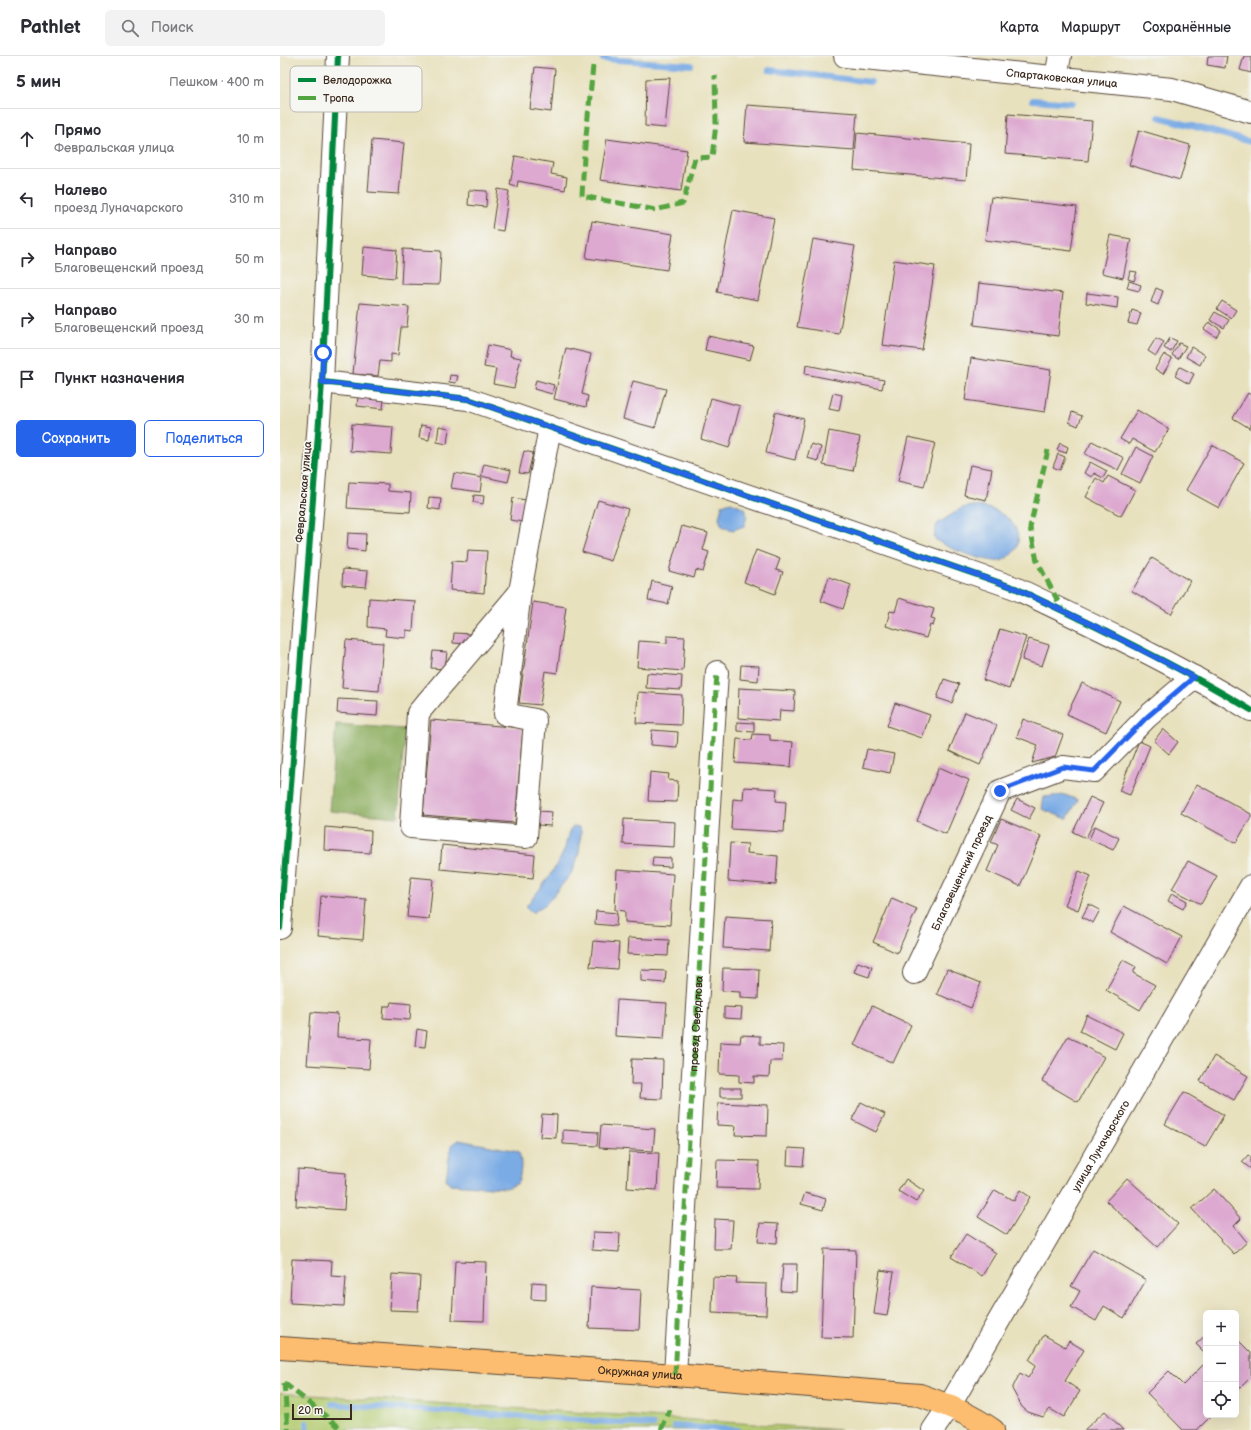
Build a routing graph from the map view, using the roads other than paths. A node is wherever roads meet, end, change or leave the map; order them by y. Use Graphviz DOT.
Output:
graph roads {
  1 [pos="338,56"];
  2 [pos="845,56"];
  3 [pos="338,66"];
  4 [pos="1058,66"];
  5 [pos="335,112"];
  6 [pos="1251,112"];
  7 [pos="322,382"];
  8 [pos="550,427"];
  9 [pos="520,592"];
  10 [pos="717,672"];
  11 [pos="1194,677"];
  12 [pos="1251,710"];
  13 [pos="1251,886"];
  14 [pos="280,928"];
  15 [pos="914,973"];
  16 [pos="280,1348"];
  17 [pos="675,1374"];
  18 [pos="950,1405"];
  19 [pos="933,1430"];
  20 [pos="993,1430"];
  1 -- 3 [label="street, Февральская улица"];
  2 -- 4 [label="street, Спартаковская улица"];
  4 -- 6 [label="street, Спартаковская улица"];
  5 -- 7 [label="street, Февральская улица"];
  7 -- 8 [label="street"];
  7 -- 14 [label="street, Февральская улица"];
  8 -- 9 [label="street"];
  8 -- 11 [label="street"];
  9 -- 9 [label="street"];
  10 -- 17 [label="street, проезд Свердлова"];
  11 -- 12 [label="street"];
  11 -- 15 [label="street, Благовещенский проезд"];
  13 -- 18 [label="street, улица Луначарского"];
  16 -- 17 [label="main road, Окружная улица"];
  17 -- 18 [label="main road, Окружная улица"];
  18 -- 19 [label="street, улица Луначарского"];
  18 -- 20 [label="main road, Окружная улица"];
}
